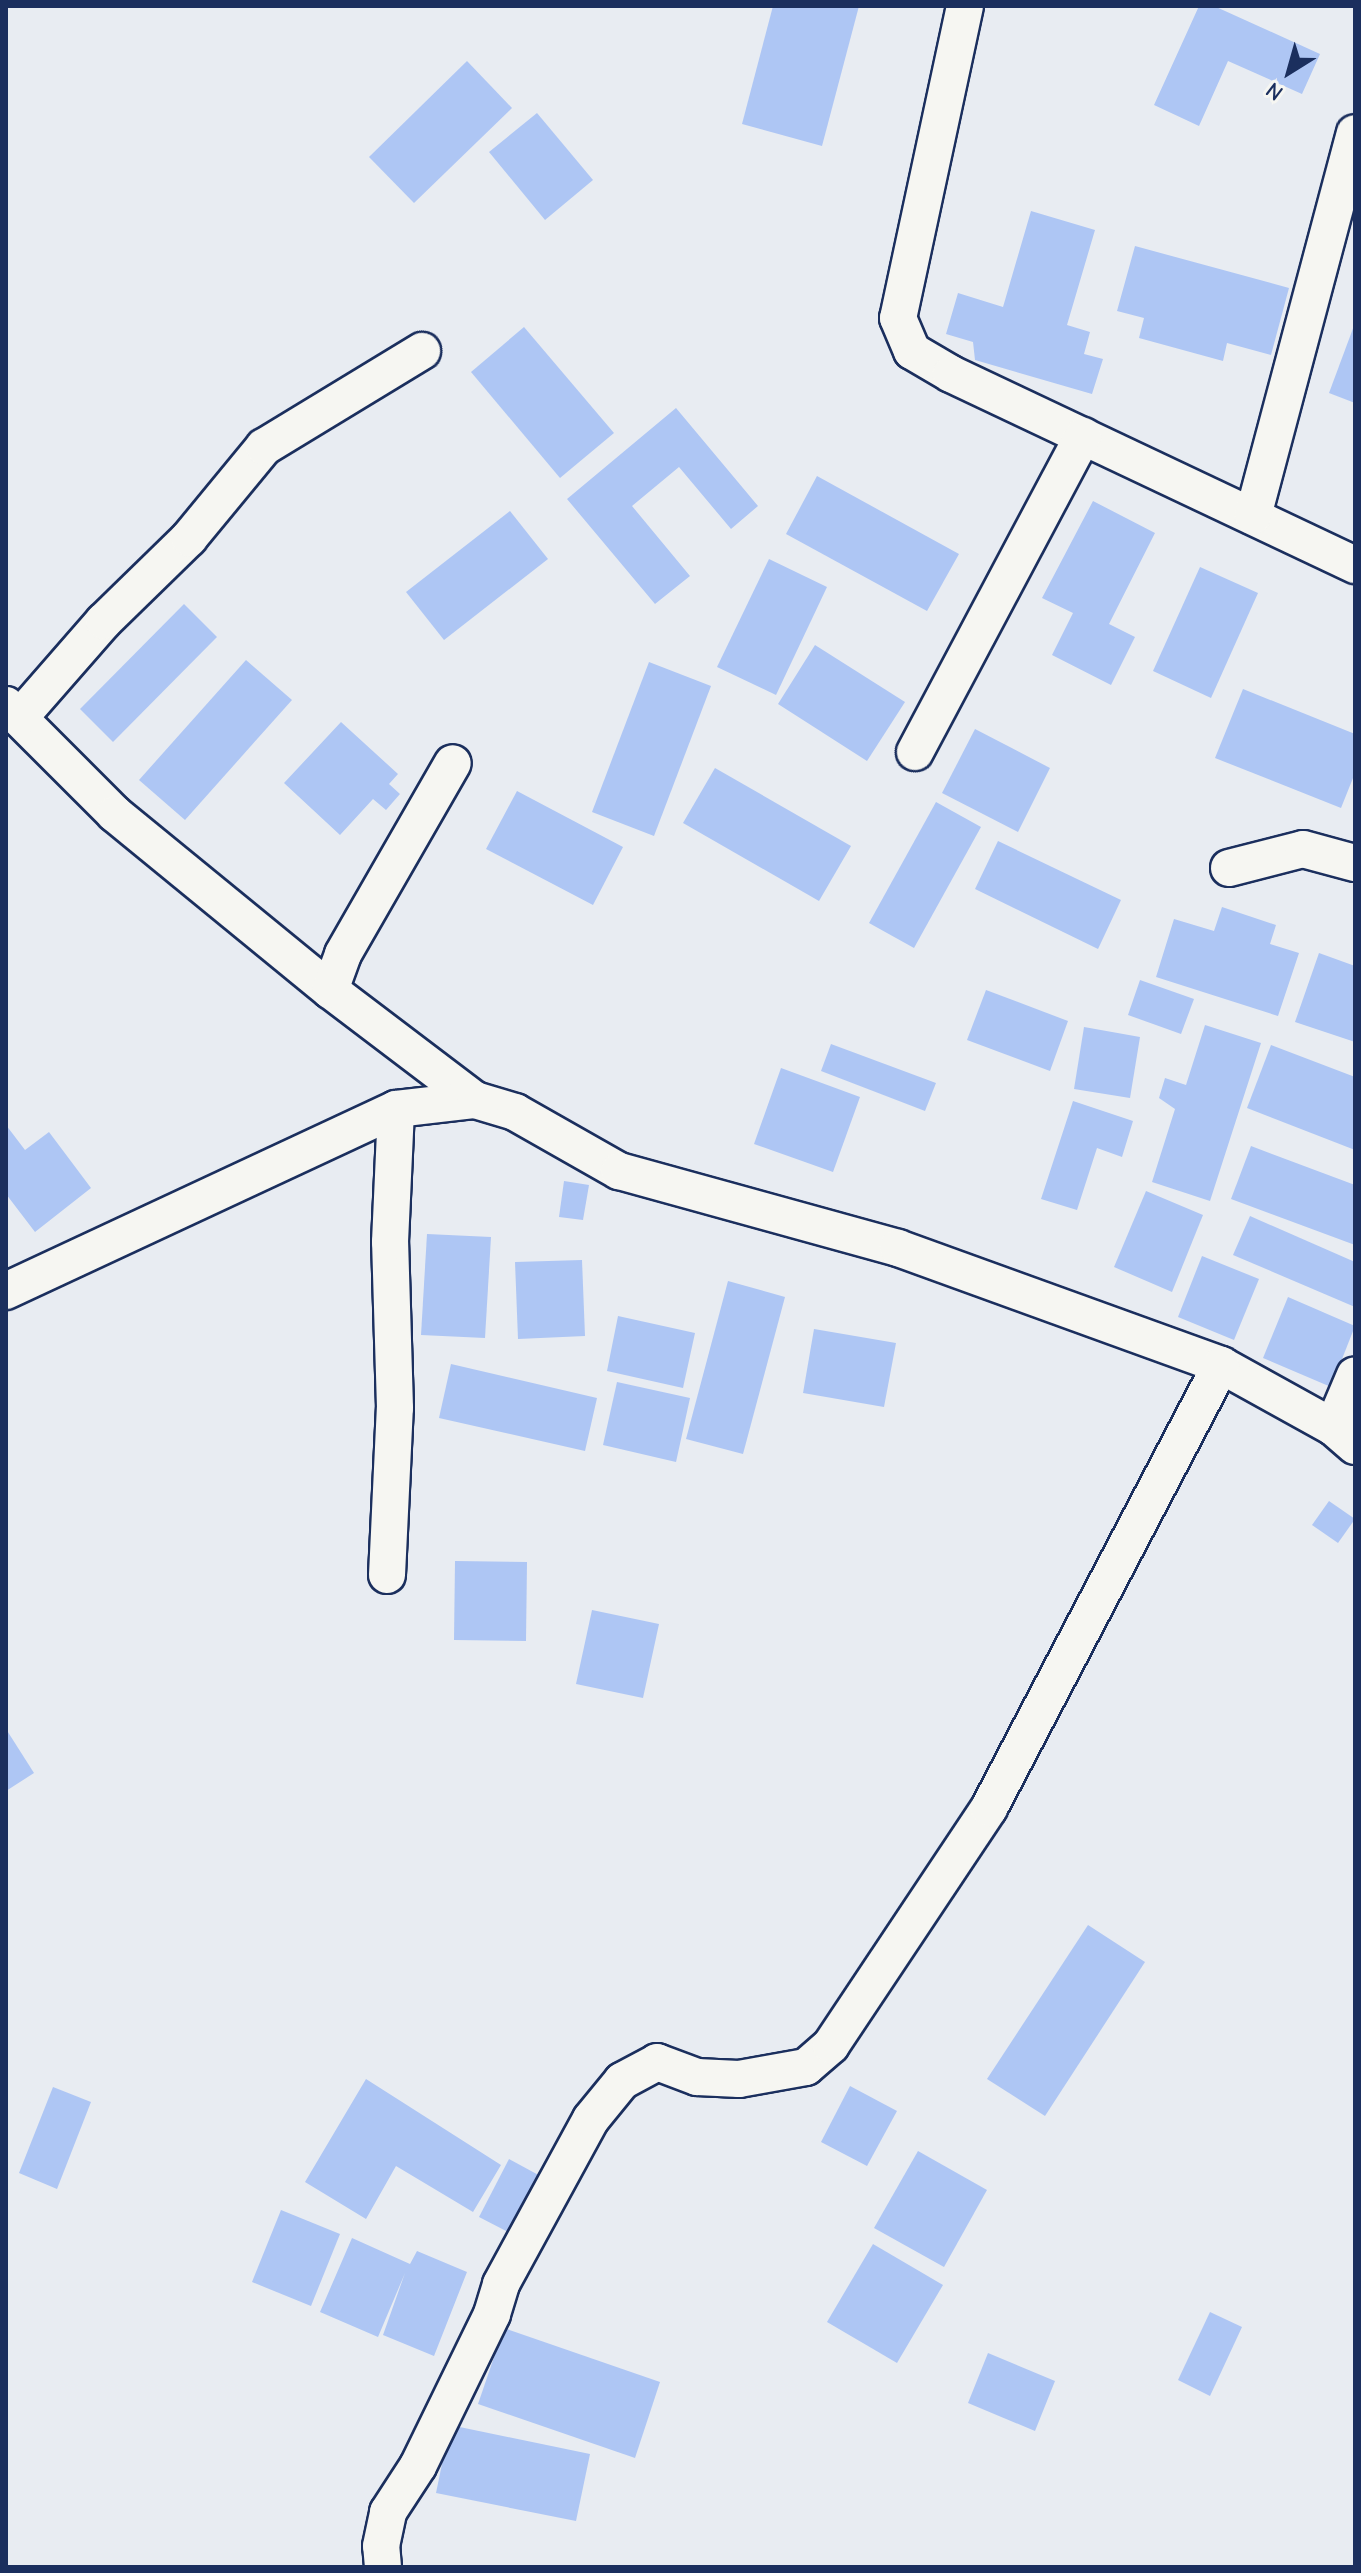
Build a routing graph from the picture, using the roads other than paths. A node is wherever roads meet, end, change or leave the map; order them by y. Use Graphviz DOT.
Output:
graph roads {
  1 [pos="965,6"];
  2 [pos="1355,133"];
  3 [pos="422,351"];
  4 [pos="1083,436"];
  5 [pos="1253,516"];
  6 [pos="1355,565"];
  7 [pos="14,710"];
  8 [pos="915,752"];
  9 [pos="453,763"];
  10 [pos="1355,863"];
  11 [pos="1229,868"];
  12 [pos="330,990"];
  13 [pos="475,1100"];
  14 [pos="396,1109"];
  15 [pos="6,1291"];
  16 [pos="1221,1365"];
  17 [pos="1355,1375"];
  18 [pos="1344,1436"];
  19 [pos="387,1575"];
  20 [pos="383,2567"];
  1 -- 4 [label="street"];
  2 -- 5 [label="street"];
  3 -- 7 [label="street"];
  4 -- 5 [label="street"];
  4 -- 8 [label="street"];
  5 -- 6 [label="street"];
  7 -- 12 [label="street"];
  9 -- 12 [label="street"];
  10 -- 11 [label="street"];
  12 -- 13 [label="street"];
  13 -- 14 [label="street"];
  13 -- 16 [label="street"];
  14 -- 15 [label="street"];
  14 -- 19 [label="street"];
  16 -- 18 [label="street"];
  16 -- 20 [label="street"];
  17 -- 18 [label="street"];
}
